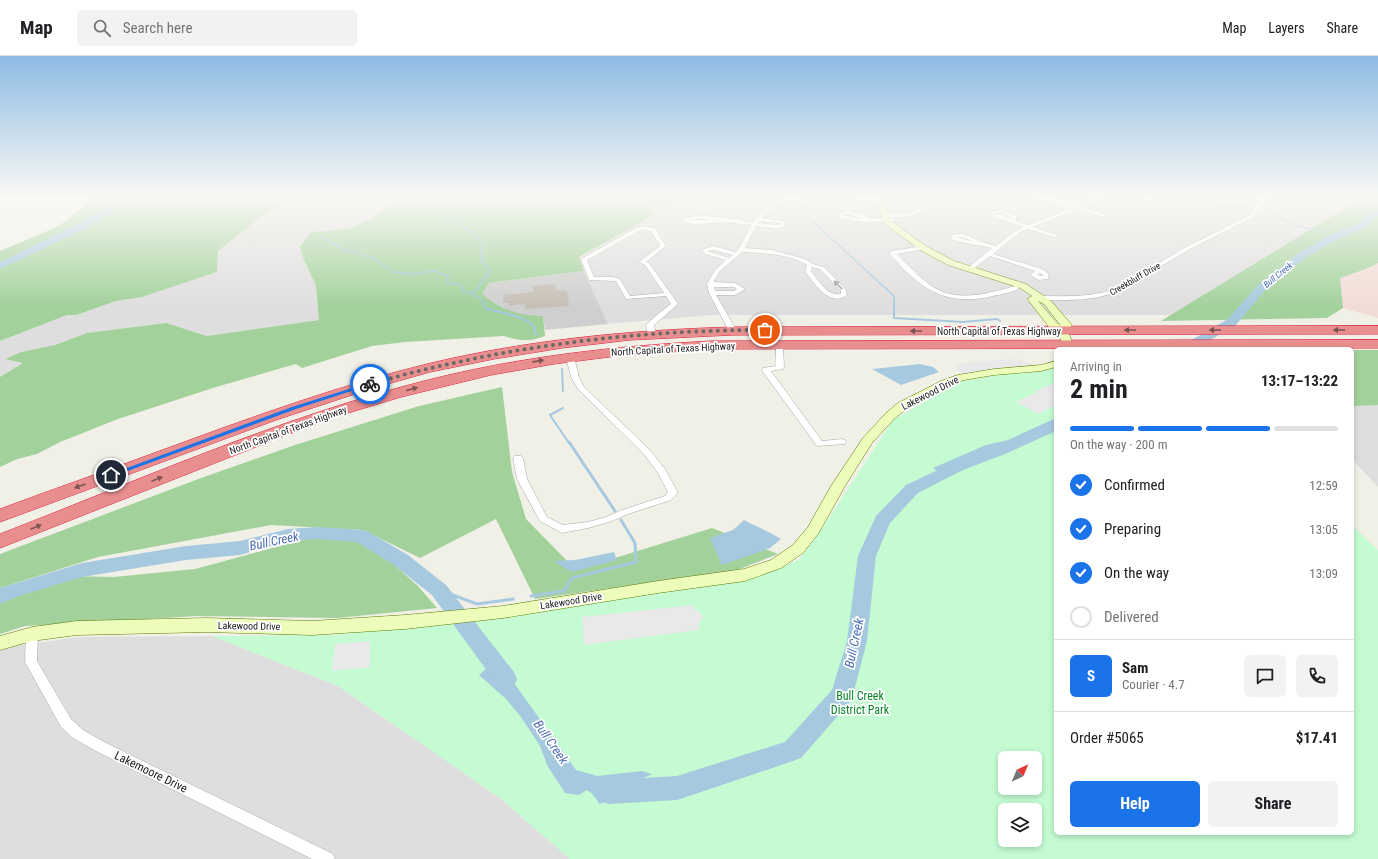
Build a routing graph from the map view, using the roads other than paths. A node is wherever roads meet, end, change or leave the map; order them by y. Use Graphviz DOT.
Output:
graph roads {
  1 [pos="630,233"];
  2 [pos="656,233"];
  3 [pos="751,233"];
  4 [pos="904,233"];
  5 [pos="1014,233"];
  6 [pos="1048,233"];
  7 [pos="1217,233"];
  8 [pos="1055,236"];
  9 [pos="976,242"];
  10 [pos="923,248"];
  11 [pos="996,248"];
  12 [pos="740,252"];
  13 [pos="988,254"];
  14 [pos="731,260"];
  15 [pos="811,265"];
  16 [pos="970,269"];
  17 [pos="1040,270"];
  18 [pos="710,284"];
  19 [pos="1015,286"];
  20 [pos="712,293"];
  21 [pos="669,294"];
  22 [pos="1037,298"];
  23 [pos="733,330"];
  24 [pos="1378,330"];
  25 [pos="652,334"];
  26 [pos="1066,342"];
  27 [pos="1378,344"];
  28 [pos="779,346"];
  29 [pos="570,357"];
  30 [pos="1054,365"];
  31 [pos="842,442"];
  32 [pos="181,449"];
  33 [pos="518,458"];
  34 [pos="191,466"];
  35 [pos="0,516"];
  36 [pos="0,541"];
  37 [pos="32,634"];
  38 [pos="0,643"];
  39 [pos="328,859"];
  1 -- 21 [label="street"];
  2 -- 21 [label="street"];
  3 -- 12 [label="street"];
  4 -- 10 [label="street"];
  5 -- 11 [label="street"];
  6 -- 8 [label="street"];
  7 -- 22 [label="street, Creekbluff Drive"];
  9 -- 11 [label="street"];
  10 -- 16 [label="street"];
  10 -- 19 [label="street"];
  11 -- 13 [label="street"];
  12 -- 14 [label="street"];
  12 -- 14 [label="street"];
  12 -- 15 [label="street"];
  13 -- 16 [label="street"];
  13 -- 17 [label="street"];
  14 -- 18 [label="street"];
  15 -- 15 [label="street, one-way"];
  16 -- 19 [label="street"];
  18 -- 20 [label="street"];
  18 -- 20 [label="street"];
  19 -- 22 [label="street"];
  20 -- 23 [label="street"];
  21 -- 25 [label="street"];
  22 -- 26 [label="street"];
  23 -- 25 [label="highway, North Capital of Texas Highway"];
  26 -- 23 [label="highway, North Capital of Texas Highway, one-way"];
  24 -- 26 [label="highway, North Capital of Texas Highway, one-way"];
  25 -- 32 [label="highway, North Capital of Texas Highway"];
  26 -- 27 [label="highway, North Capital of Texas Highway"];
  26 -- 28 [label="highway, North Capital of Texas Highway"];
  28 -- 29 [label="highway, North Capital of Texas Highway"];
  28 -- 31 [label="street"];
  29 -- 33 [label="street"];
  34 -- 29 [label="highway, North Capital of Texas Highway, one-way"];
  30 -- 37 [label="street, Lakewood Drive"];
  32 -- 34 [label="highway"];
  32 -- 35 [label="highway, North Capital of Texas Highway, one-way"];
  36 -- 34 [label="highway, North Capital of Texas Highway, one-way"];
  37 -- 38 [label="street, Lakewood Drive"];
  37 -- 39 [label="street, Lakemoore Drive"];
}
